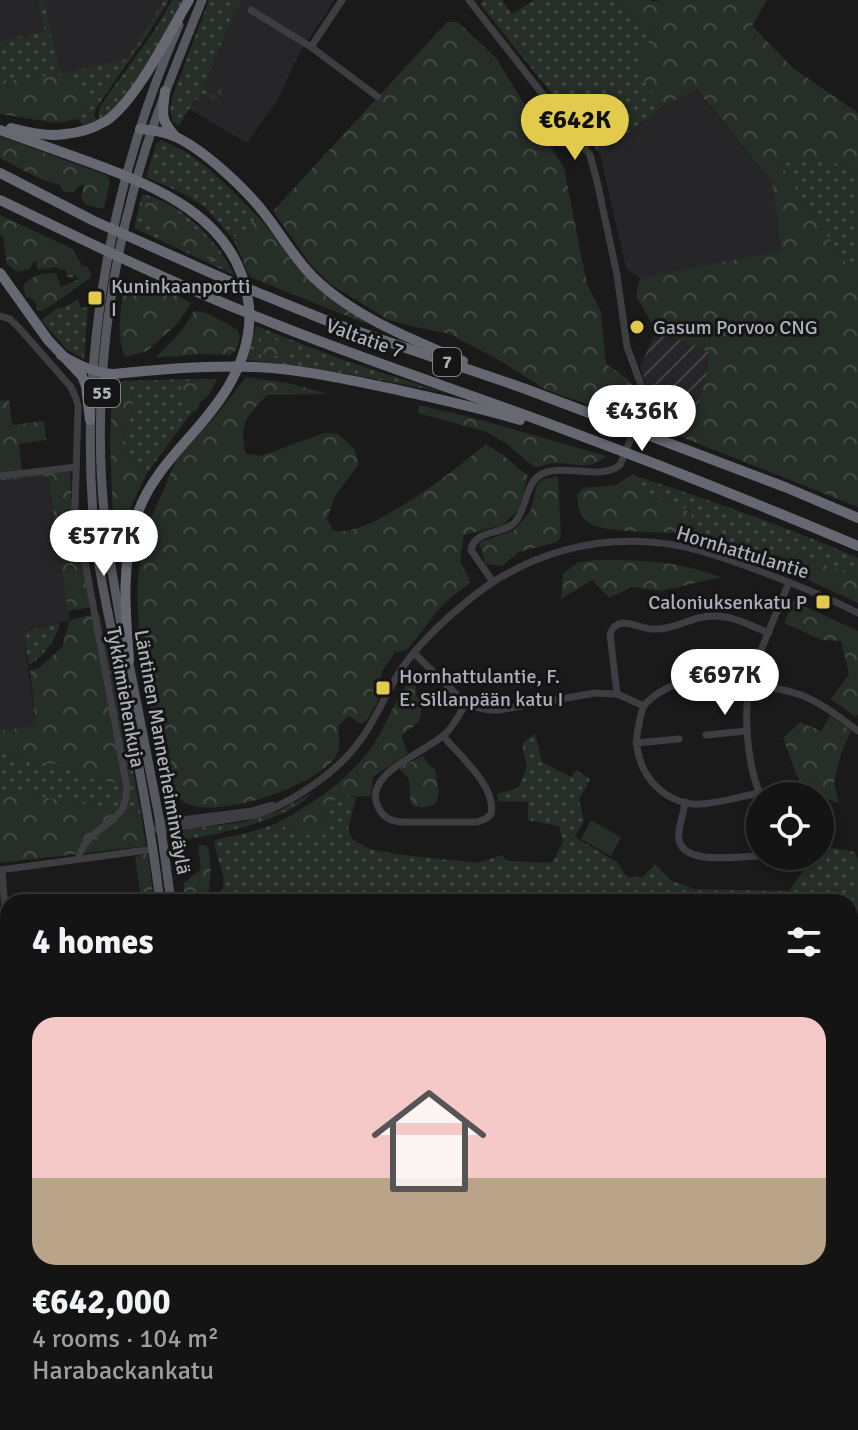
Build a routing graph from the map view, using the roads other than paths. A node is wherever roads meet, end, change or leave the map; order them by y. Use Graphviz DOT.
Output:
graph roads {
  1 [pos="190,0"];
  2 [pos="202,0"];
  3 [pos="342,0"];
  4 [pos="469,0"];
  5 [pos="251,10"];
  6 [pos="311,47"];
  7 [pos="165,91"];
  8 [pos="378,97"];
  9 [pos="0,127"];
  10 [pos="146,130"];
  11 [pos="176,137"];
  12 [pos="0,173"];
  13 [pos="0,200"];
  14 [pos="0,273"];
  15 [pos="0,316"];
  16 [pos="61,355"];
  17 [pos="98,372"];
  18 [pos="523,388"];
  19 [pos="90,420"];
  20 [pos="573,432"];
  21 [pos="76,467"];
  22 [pos="0,476"];
  23 [pos="858,518"];
  24 [pos="858,546"];
  25 [pos="493,582"];
  26 [pos="789,582"];
  27 [pos="858,613"];
  28 [pos="769,633"];
  29 [pos="414,653"];
  30 [pos="129,660"];
  31 [pos="750,685"];
  32 [pos="617,694"];
  33 [pos="466,703"];
  34 [pos="644,706"];
  35 [pos="747,731"];
  36 [pos="858,731"];
  37 [pos="706,735"];
  38 [pos="443,736"];
  39 [pos="679,739"];
  40 [pos="636,743"];
  41 [pos="757,782"];
  42 [pos="746,796"];
  43 [pos="685,802"];
  44 [pos="160,826"];
  45 [pos="149,828"];
  46 [pos="147,850"];
  47 [pos="746,856"];
  48 [pos="78,859"];
  49 [pos="1,870"];
  50 [pos="3,894"];
  51 [pos="159,894"];
  52 [pos="170,894"];
  1 -- 9 [label="highway"];
  1 -- 10 [label="main road, Läntinen Mannerheiminväylä / 55"];
  2 -- 7 [label="main road, Läntinen Mannerheiminväylä / 55"];
  3 -- 6 [label="street"];
  4 -- 25 [label="street"];
  5 -- 6 [label="street"];
  6 -- 8 [label="street"];
  7 -- 10 [label="main road, Läntinen Mannerheiminväylä / 55"];
  7 -- 11 [label="highway"];
  9 -- 30 [label="highway"];
  10 -- 11 [label="highway"];
  10 -- 17 [label="main road, Läntinen Mannerheiminväylä / 55"];
  11 -- 18 [label="highway"];
  12 -- 18 [label="highway, Valtatie 7 / 7"];
  13 -- 20 [label="highway, Valtatie 7 / 7"];
  14 -- 16 [label="highway"];
  15 -- 21 [label="street, Tykkimiehenkuja"];
  16 -- 17 [label="highway"];
  16 -- 19 [label="highway"];
  17 -- 19 [label="main road, Läntinen Mannerheiminväylä / 55"];
  17 -- 20 [label="highway"];
  17 -- 30 [label="main road, Läntinen Mannerheiminväylä / 55"];
  18 -- 23 [label="highway, Valtatie 7 / 7"];
  19 -- 45 [label="main road, Läntinen Mannerheiminväylä / 55"];
  20 -- 24 [label="highway, Valtatie 7 / 7"];
  21 -- 22 [label="street"];
  21 -- 48 [label="street, Tykkimiehenkuja"];
  25 -- 26 [label="street, Hornhattulantie"];
  25 -- 29 [label="street, Hornhattulantie"];
  26 -- 27 [label="street, Hornhattulantie"];
  26 -- 28 [label="street"];
  28 -- 31 [label="street"];
  28 -- 32 [label="street"];
  29 -- 33 [label="street"];
  29 -- 44 [label="street, Hornhattulantie"];
  30 -- 44 [label="main road, Läntinen Mannerheiminväylä / 55"];
  31 -- 34 [label="street"];
  31 -- 35 [label="street"];
  31 -- 36 [label="street"];
  32 -- 33 [label="street"];
  32 -- 34 [label="street"];
  33 -- 38 [label="street"];
  34 -- 40 [label="street"];
  35 -- 37 [label="street"];
  35 -- 41 [label="street"];
  38 -- 38 [label="street"];
  39 -- 40 [label="street"];
  40 -- 43 [label="street"];
  42 -- 43 [label="street"];
  43 -- 47 [label="street"];
  44 -- 45 [label="street, Hornhattulantie"];
  44 -- 52 [label="main road, Läntinen Mannerheiminväylä / 55"];
  45 -- 51 [label="main road, Läntinen Mannerheiminväylä / 55"];
  46 -- 48 [label="street"];
  48 -- 49 [label="street"];
  49 -- 50 [label="street"];
}
